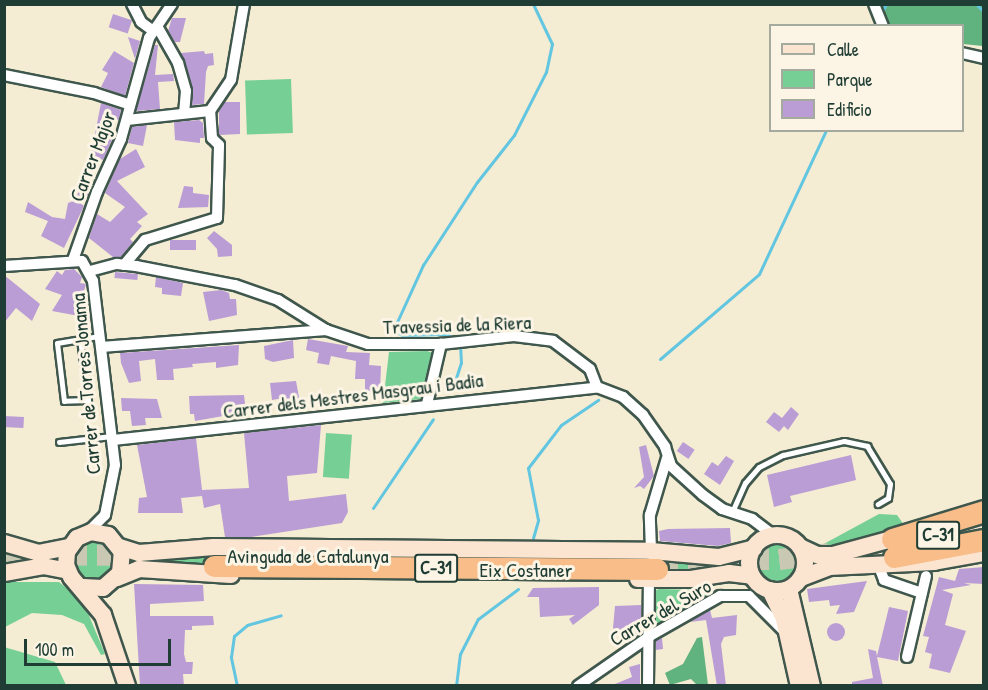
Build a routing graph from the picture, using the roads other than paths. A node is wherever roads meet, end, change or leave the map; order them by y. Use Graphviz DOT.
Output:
graph roads {
  1 [pos="132,4"];
  2 [pos="172,4"];
  3 [pos="244,4"];
  4 [pos="874,4"];
  5 [pos="882,24"];
  6 [pos="155,28"];
  7 [pos="964,53"];
  8 [pos="984,58"];
  9 [pos="4,75"];
  10 [pos="130,105"];
  11 [pos="210,111"];
  12 [pos="184,113"];
  13 [pos="127,120"];
  14 [pos="73,260"];
  15 [pos="124,265"];
  16 [pos="4,266"];
  17 [pos="90,271"];
  18 [pos="307,318"];
  19 [pos="326,330"];
  20 [pos="300,332"];
  21 [pos="80,339"];
  22 [pos="100,341"];
  23 [pos="446,343"];
  24 [pos="597,387"];
  25 [pos="427,405"];
  26 [pos="113,438"];
  27 [pos="58,442"];
  28 [pos="668,455"];
  29 [pos="878,504"];
  30 [pos="984,511"];
  31 [pos="732,512"];
  32 [pos="105,515"];
  33 [pos="984,524"];
  34 [pos="766,531"];
  35 [pos="87,533"];
  36 [pos="984,540"];
  37 [pos="4,543"];
  38 [pos="117,544"];
  39 [pos="755,546"];
  40 [pos="69,547"];
  41 [pos="800,547"];
  42 [pos="889,551"];
  43 [pos="984,552"];
  44 [pos="216,561"];
  45 [pos="652,565"];
  46 [pos="68,571"];
  47 [pos="4,573"];
  48 [pos="752,576"];
  49 [pos="926,576"];
  50 [pos="114,580"];
  51 [pos="795,583"];
  52 [pos="83,587"];
  53 [pos="770,590"];
  54 [pos="922,593"];
  55 [pos="104,615"];
  56 [pos="788,634"];
  57 [pos="650,636"];
  58 [pos="907,657"];
  59 [pos="127,686"];
  60 [pos="578,686"];
  61 [pos="648,686"];
  62 [pos="799,686"];
  63 [pos="812,686"];
  1 -- 6 [label="street"];
  2 -- 6 [label="street, Carrer Major"];
  3 -- 11 [label="street"];
  4 -- 5 [label="street"];
  6 -- 10 [label="street, Carrer Major"];
  6 -- 12 [label="street"];
  7 -- 8 [label="street"];
  9 -- 10 [label="street"];
  10 -- 13 [label="street, Carrer Major"];
  11 -- 12 [label="street"];
  11 -- 15 [label="street"];
  12 -- 13 [label="street"];
  13 -- 14 [label="street, Carrer Major"];
  14 -- 16 [label="street"];
  14 -- 17 [label="street, Carrer de Torres Jonama"];
  15 -- 17 [label="street, Travessia de la Riera"];
  15 -- 18 [label="street, Travessia de la Riera"];
  17 -- 22 [label="street, Carrer de Torres Jonama"];
  18 -- 19 [label="street, Travessia de la Riera"];
  18 -- 20 [label="street"];
  19 -- 20 [label="street"];
  19 -- 23 [label="street, Travessia de la Riera"];
  20 -- 22 [label="street"];
  21 -- 21 [label="lane"];
  21 -- 22 [label="lane"];
  22 -- 26 [label="street, Carrer de Torres Jonama"];
  23 -- 24 [label="street, Travessia de la Riera"];
  23 -- 25 [label="street"];
  24 -- 25 [label="street, Carrer dels Mestres Masgrau i Badia"];
  24 -- 28 [label="street"];
  25 -- 26 [label="street, Carrer dels Mestres Masgrau i Badia"];
  26 -- 27 [label="lane"];
  26 -- 32 [label="street, Carrer de Torres Jonama"];
  28 -- 31 [label="street"];
  28 -- 45 [label="street"];
  29 -- 31 [label="lane"];
  30 -- 42 [label="highway"];
  31 -- 34 [label="street"];
  32 -- 35 [label="street"];
  32 -- 38 [label="street"];
  33 -- 42 [label="highway, C-31"];
  34 -- 39 [label="main road"];
  34 -- 41 [label="main road"];
  35 -- 38 [label="main road"];
  35 -- 40 [label="main road"];
  36 -- 42 [label="highway, C-31"];
  37 -- 40 [label="main road"];
  38 -- 45 [label="main road, Avinguda de Catalunya"];
  38 -- 50 [label="main road"];
  39 -- 45 [label="main road, Avinguda de Catalunya"];
  39 -- 48 [label="main road"];
  40 -- 46 [label="main road"];
  41 -- 42 [label="main road"];
  41 -- 51 [label="main road"];
  42 -- 43 [label="main road"];
  42 -- 51 [label="main road"];
  42 -- 54 [label="street"];
  44 -- 45 [label="highway, Eix Costaner / C-31"];
  45 -- 48 [label="main road, Avinguda de Catalunya"];
  45 -- 50 [label="main road, Avinguda de Catalunya"];
  45 -- 57 [label="street"];
  46 -- 47 [label="main road"];
  46 -- 52 [label="main road"];
  48 -- 53 [label="main road"];
  49 -- 54 [label="street"];
  50 -- 52 [label="main road"];
  50 -- 55 [label="main road"];
  51 -- 53 [label="main road"];
  51 -- 63 [label="main road"];
  52 -- 55 [label="main road"];
  53 -- 56 [label="main road"];
  54 -- 58 [label="street"];
  55 -- 59 [label="main road"];
  56 -- 57 [label="street, Carrer del Suro"];
  56 -- 62 [label="main road"];
  57 -- 60 [label="street, Carrer del Suro"];
  57 -- 61 [label="street"];
}
